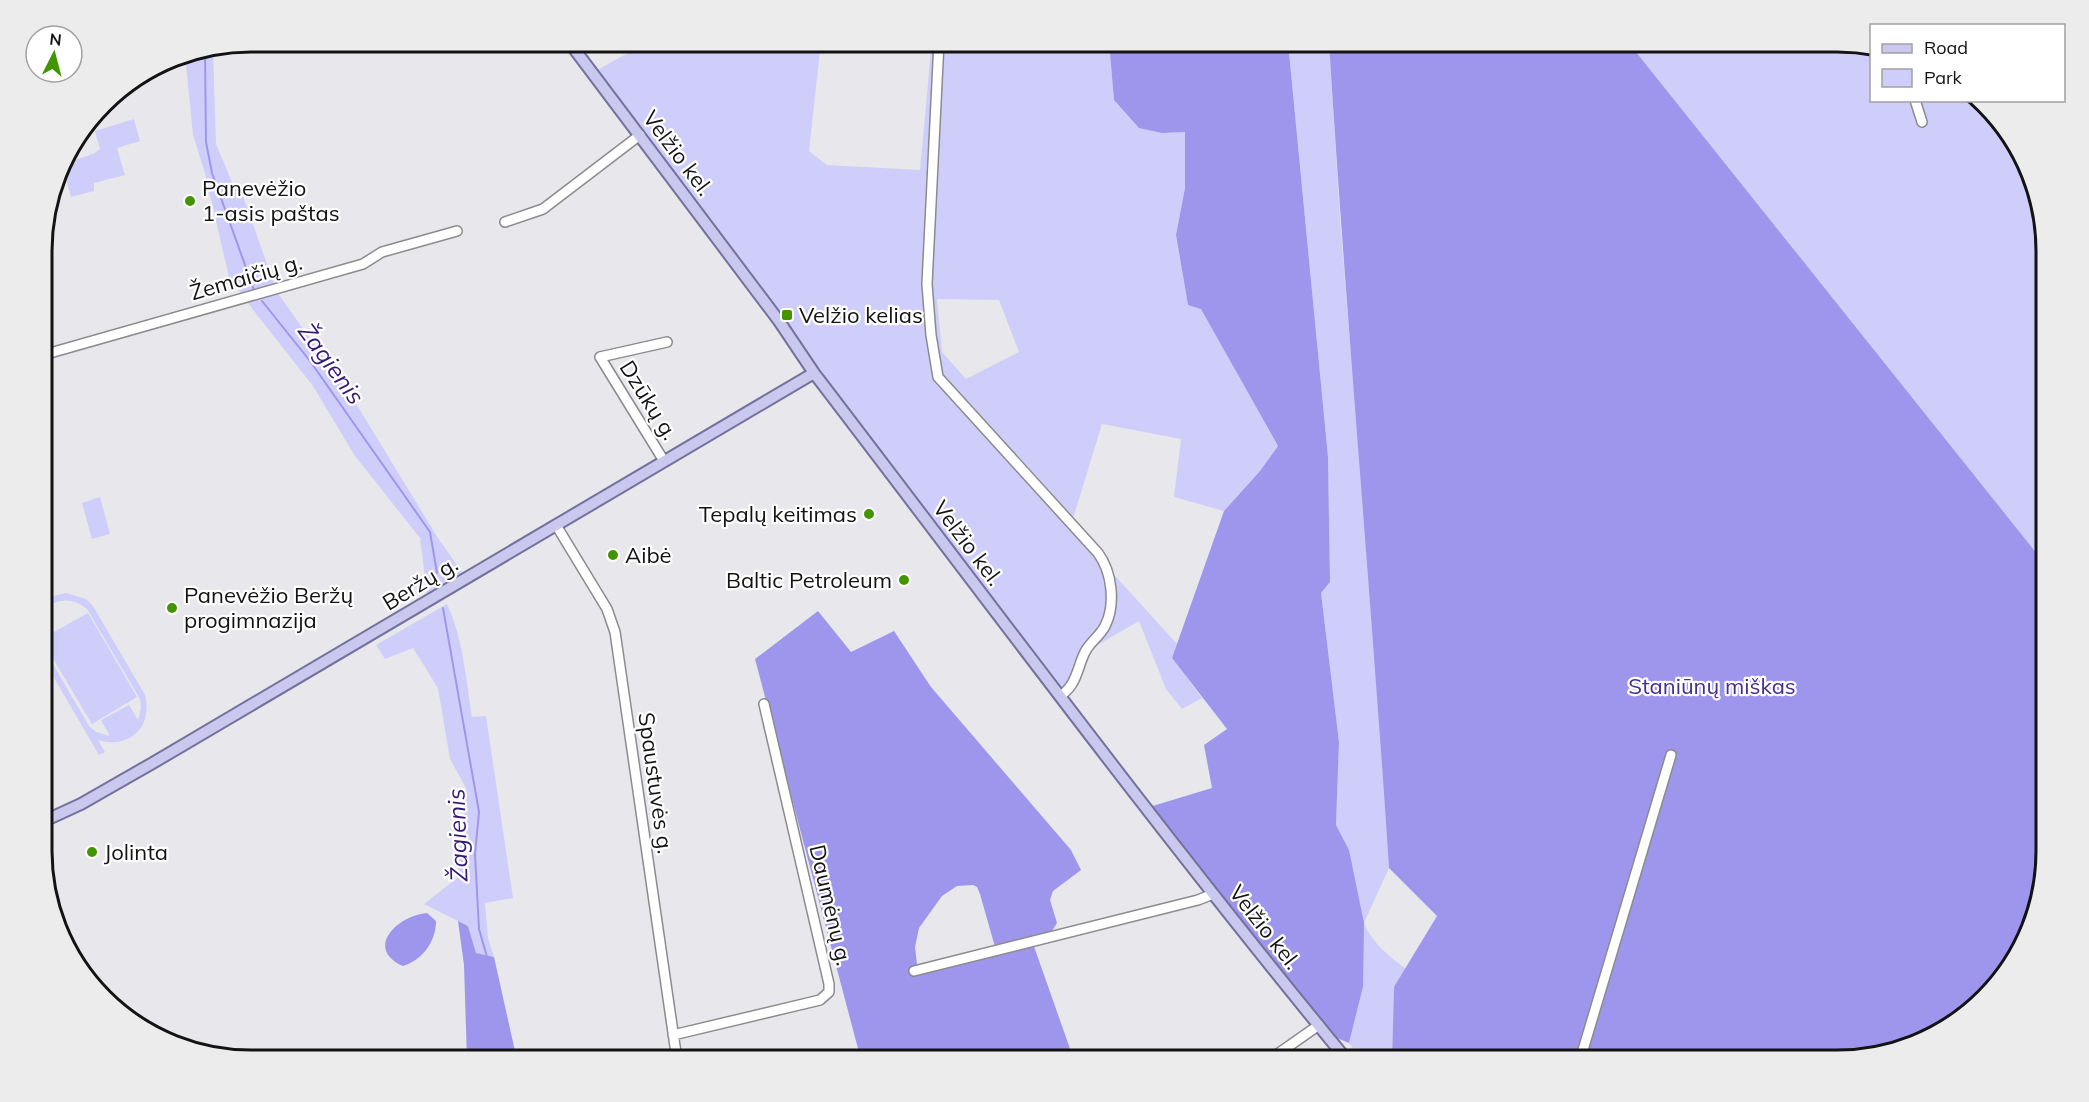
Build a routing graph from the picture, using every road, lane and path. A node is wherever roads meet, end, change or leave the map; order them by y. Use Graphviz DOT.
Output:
graph roads {
  1 [pos="577,53"];
  2 [pos="938,53"];
  3 [pos="1917,102"];
  4 [pos="1922,122"];
  5 [pos="640,135"];
  6 [pos="505,222"];
  7 [pos="457,231"];
  8 [pos="667,342"];
  9 [pos="53,352"];
  10 [pos="814,373"];
  11 [pos="664,461"];
  12 [pos="556,525"];
  13 [pos="1060,696"];
  14 [pos="765,704"];
  15 [pos="1671,755"];
  16 [pos="52,817"];
  17 [pos="1213,894"];
  18 [pos="914,971"];
  19 [pos="1318,1025"];
  20 [pos="673,1035"];
  21 [pos="1284,1049"];
  22 [pos="1338,1049"];
  23 [pos="1583,1049"];
  24 [pos="675,1050"];
  1 -- 5 [label="main road, Velžio kel."];
  2 -- 13 [label="street"];
  3 -- 4 [label="street"];
  5 -- 6 [label="street"];
  5 -- 10 [label="main road, Velžio kel."];
  7 -- 9 [label="street, Žemaičių g."];
  8 -- 11 [label="street, Dzūkų g."];
  10 -- 11 [label="main road, Beržų g."];
  10 -- 13 [label="main road, Velžio kel."];
  11 -- 12 [label="main road, Beržų g."];
  12 -- 16 [label="main road, Beržų g."];
  12 -- 20 [label="street, Spaustuvės g."];
  13 -- 17 [label="main road, Velžio kel."];
  14 -- 20 [label="street, Daumėnų g."];
  15 -- 23 [label="street"];
  17 -- 18 [label="street"];
  17 -- 19 [label="main road, Velžio kel."];
  19 -- 21 [label="street"];
  19 -- 22 [label="main road, Velžio kel."];
  20 -- 24 [label="street, Spaustuvės g."];
}
